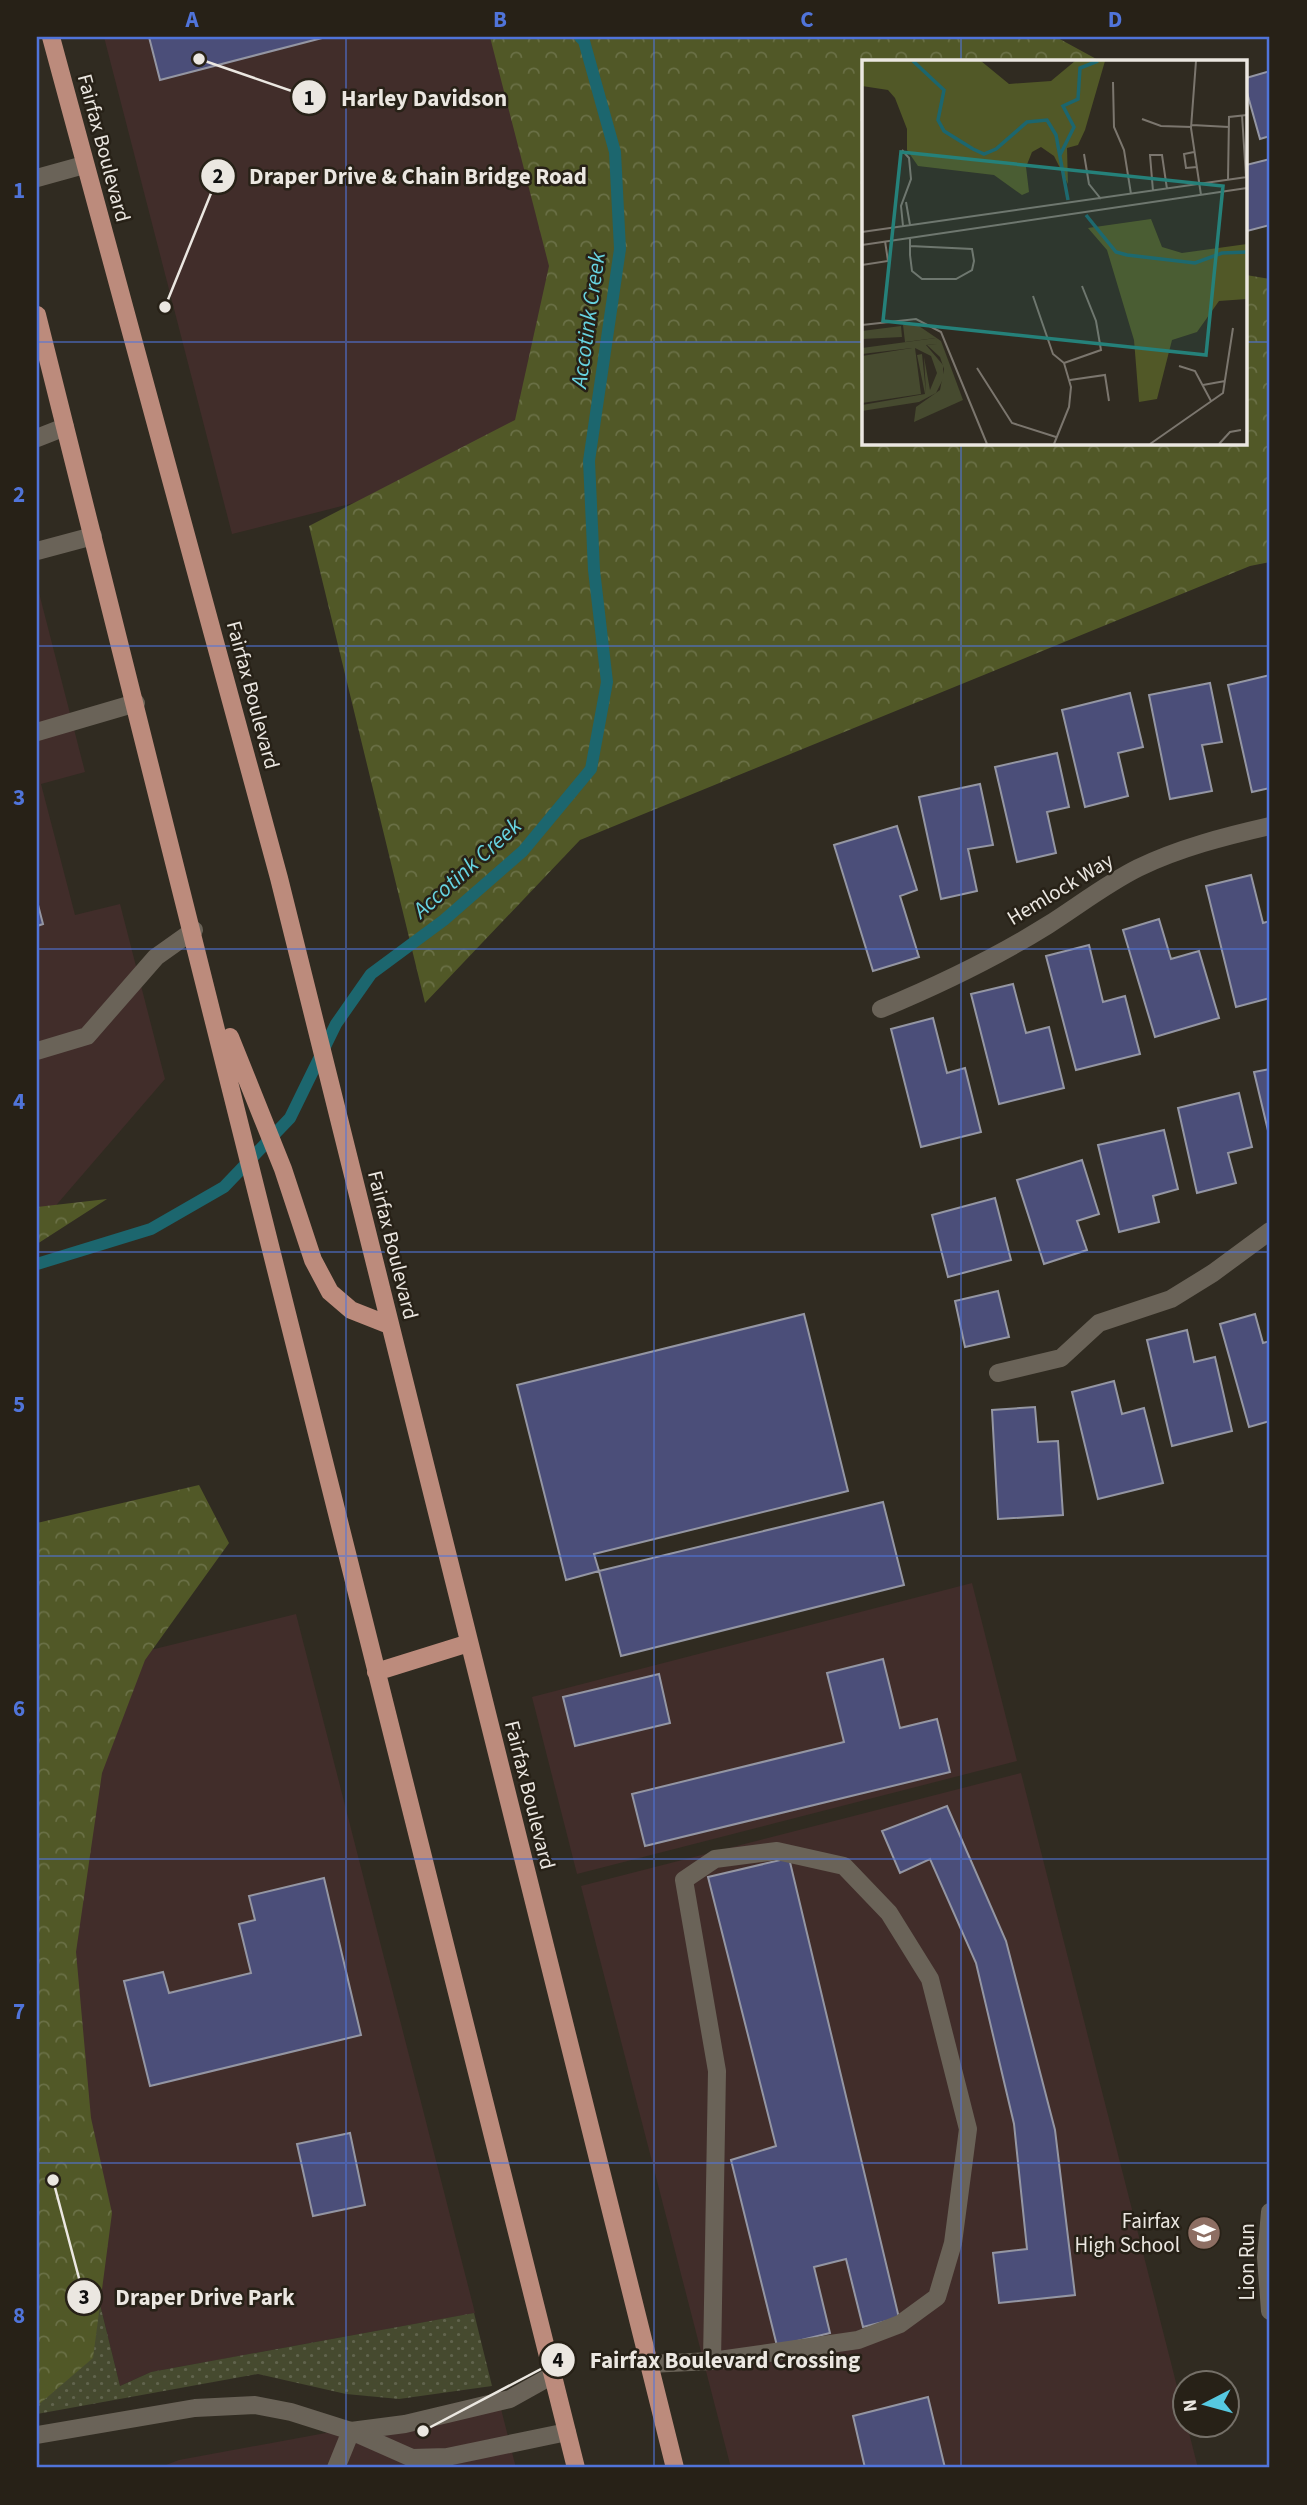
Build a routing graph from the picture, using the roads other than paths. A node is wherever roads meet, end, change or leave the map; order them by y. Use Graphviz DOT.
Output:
graph roads {
  1 [pos="51,37"];
  2 [pos="84,165"];
  3 [pos="37,178"];
  4 [pos="37,315"];
  5 [pos="65,427"];
  6 [pos="37,438"];
  7 [pos="93,536"];
  8 [pos="37,551"];
  9 [pos="136,703"];
  10 [pos="37,732"];
  11 [pos="1270,826"];
  12 [pos="194,930"];
  13 [pos="205,974"];
  14 [pos="881,1009"];
  15 [pos="37,1051"];
  16 [pos="1270,1231"];
  17 [pos="389,1325"];
  18 [pos="998,1373"];
  19 [pos="469,1643"];
  20 [pos="376,1672"];
  21 [pos="1270,2212"];
  22 [pos="1270,2311"];
  23 [pos="712,2361"];
  24 [pos="649,2364"];
  25 [pos="553,2375"];
  26 [pos="351,2431"];
  27 [pos="567,2432"];
  28 [pos="37,2435"];
  29 [pos="335,2468"];
  30 [pos="576,2468"];
  31 [pos="675,2468"];
  1 -- 2 [label="main road, Fairfax Boulevard"];
  2 -- 3 [label="street"];
  2 -- 17 [label="main road, Fairfax Boulevard"];
  4 -- 5 [label="main road"];
  5 -- 6 [label="street"];
  5 -- 7 [label="main road"];
  7 -- 8 [label="street"];
  7 -- 9 [label="main road"];
  9 -- 10 [label="street"];
  9 -- 12 [label="main road"];
  11 -- 14 [label="street, Hemlock Way"];
  12 -- 13 [label="main road"];
  12 -- 15 [label="street"];
  13 -- 17 [label="main road"];
  13 -- 20 [label="main road"];
  16 -- 18 [label="street"];
  17 -- 19 [label="main road, Fairfax Boulevard"];
  19 -- 20 [label="main road"];
  19 -- 24 [label="main road, Fairfax Boulevard"];
  20 -- 25 [label="main road"];
  21 -- 22 [label="street, Lion Run"];
  23 -- 23 [label="street"];
  23 -- 24 [label="street"];
  24 -- 31 [label="main road, Fairfax Boulevard"];
  25 -- 26 [label="street"];
  25 -- 27 [label="main road"];
  26 -- 27 [label="street"];
  26 -- 28 [label="street"];
  26 -- 29 [label="street"];
  27 -- 30 [label="main road"];
}
